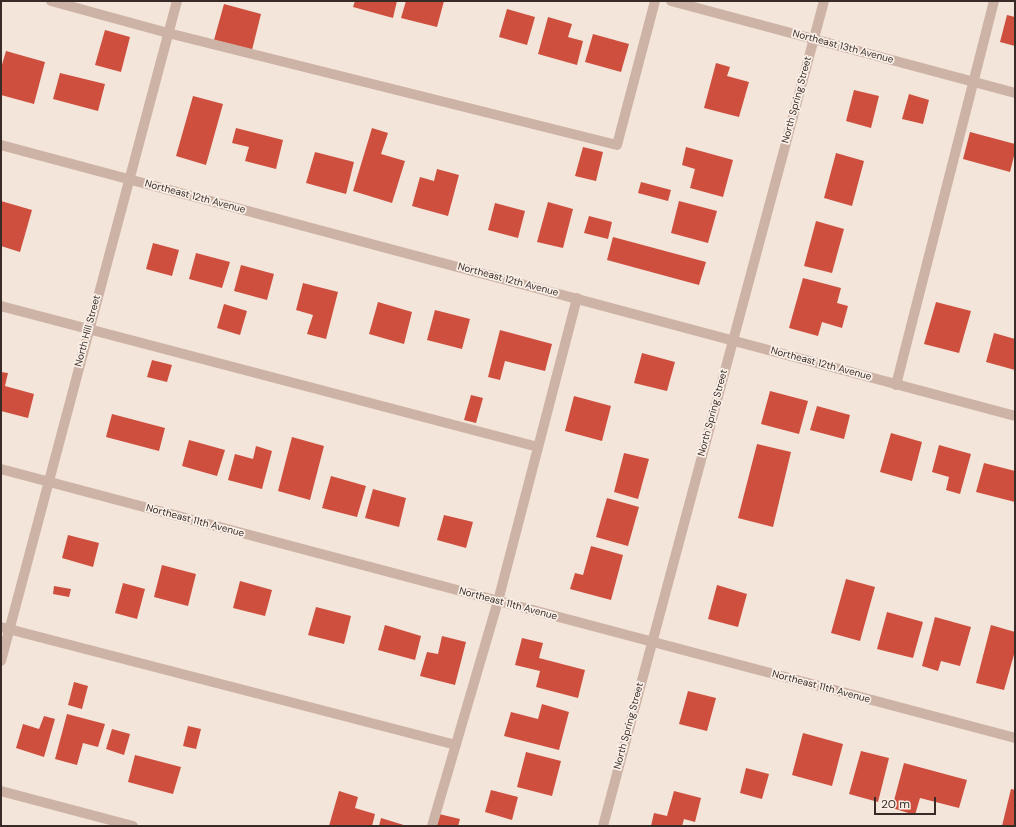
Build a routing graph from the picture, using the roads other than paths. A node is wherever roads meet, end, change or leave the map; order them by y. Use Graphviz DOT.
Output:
graph roads {
  1 [pos="52,1"];
  2 [pos="177,1"];
  3 [pos="655,1"];
  4 [pos="671,1"];
  5 [pos="824,1"];
  6 [pos="994,1"];
  7 [pos="168,33"];
  8 [pos="814,40"];
  9 [pos="973,82"];
  10 [pos="1015,93"];
  11 [pos="1,145"];
  12 [pos="128,179"];
  13 [pos="577,298"];
  14 [pos="1,306"];
  15 [pos="88,329"];
  16 [pos="733,340"];
  17 [pos="896,385"];
  18 [pos="1015,416"];
  19 [pos="538,447"];
  20 [pos="1,469"];
  21 [pos="49,482"];
  22 [pos="498,601"];
  23 [pos="5,628"];
  24 [pos="651,642"];
  25 [pos="1,661"];
  26 [pos="1015,738"];
  27 [pos="456,745"];
  28 [pos="1,791"];
  29 [pos="133,826"];
  30 [pos="432,826"];
  31 [pos="604,826"];
  1 -- 7 [label="street"];
  2 -- 7 [label="street, North Hill Street"];
  3 -- 7 [label="street"];
  4 -- 8 [label="street, Northeast 13th Avenue"];
  5 -- 8 [label="street, North Spring Street"];
  6 -- 9 [label="street"];
  7 -- 12 [label="street, North Hill Street"];
  8 -- 9 [label="street, Northeast 13th Avenue"];
  8 -- 16 [label="street, North Spring Street"];
  9 -- 10 [label="street, Northeast 13th Avenue"];
  9 -- 17 [label="street"];
  11 -- 12 [label="street, Northeast 12th Avenue"];
  12 -- 13 [label="street, Northeast 12th Avenue"];
  12 -- 15 [label="street, North Hill Street"];
  13 -- 16 [label="street, Northeast 12th Avenue"];
  13 -- 19 [label="street"];
  14 -- 15 [label="street"];
  15 -- 19 [label="street"];
  15 -- 21 [label="street, North Hill Street"];
  16 -- 17 [label="street, Northeast 12th Avenue"];
  16 -- 24 [label="street, North Spring Street"];
  17 -- 18 [label="street, Northeast 12th Avenue"];
  19 -- 22 [label="street"];
  20 -- 21 [label="street, Northeast 11th Avenue"];
  21 -- 22 [label="street, Northeast 11th Avenue"];
  21 -- 23 [label="street, North Hill Street"];
  22 -- 24 [label="street, Northeast 11th Avenue"];
  22 -- 27 [label="street"];
  23 -- 25 [label="street, North Hill Street"];
  23 -- 27 [label="street"];
  24 -- 26 [label="street, Northeast 11th Avenue"];
  24 -- 31 [label="street, North Spring Street"];
  27 -- 30 [label="street"];
  28 -- 29 [label="street"];
}
